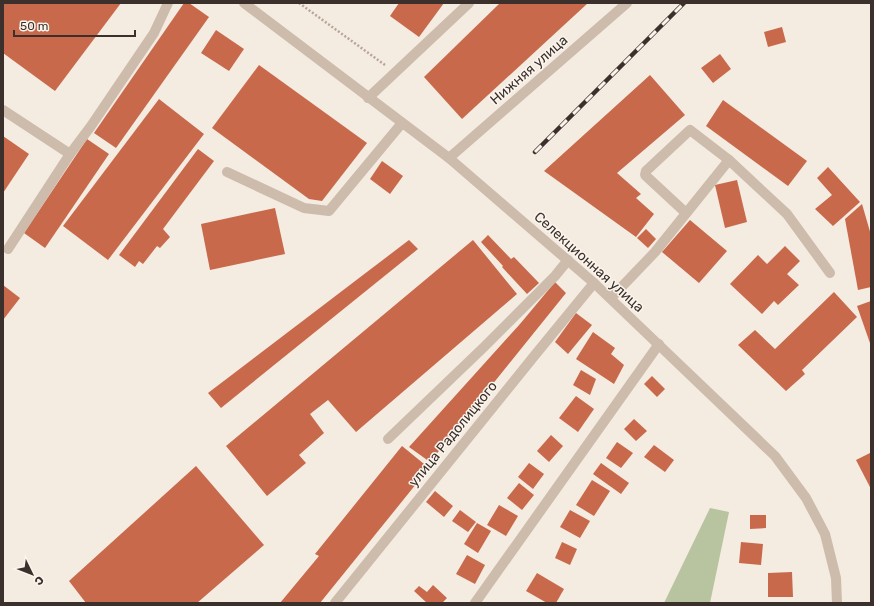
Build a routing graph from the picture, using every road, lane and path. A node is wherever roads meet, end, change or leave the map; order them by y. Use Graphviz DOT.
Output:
graph roads {
  1 [pos="168,3"];
  2 [pos="244,3"];
  3 [pos="299,3"];
  4 [pos="469,3"];
  5 [pos="626,3"];
  6 [pos="395,72"];
  7 [pos="368,98"];
  8 [pos="3,110"];
  9 [pos="402,123"];
  10 [pos="70,154"];
  11 [pos="449,158"];
  12 [pos="729,160"];
  13 [pos="227,172"];
  14 [pos="686,213"];
  15 [pos="8,249"];
  16 [pos="568,260"];
  17 [pos="830,273"];
  18 [pos="594,283"];
  19 [pos="611,298"];
  20 [pos="658,344"];
  21 [pos="388,439"];
  22 [pos="335,603"];
  23 [pos="475,603"];
  24 [pos="837,603"];
  1 -- 10 [label="street"];
  2 -- 7 [label="street, Селекционная улица"];
  3 -- 6 [label="path"];
  4 -- 6 [label="street"];
  5 -- 11 [label="street, Нижняя улица"];
  6 -- 7 [label="street"];
  7 -- 9 [label="street, Селекционная улица"];
  8 -- 10 [label="street"];
  9 -- 11 [label="street, Селекционная улица"];
  9 -- 13 [label="street"];
  10 -- 15 [label="street"];
  11 -- 16 [label="street, Селекционная улица"];
  12 -- 14 [label="street"];
  12 -- 14 [label="street"];
  12 -- 17 [label="street"];
  14 -- 19 [label="street"];
  16 -- 18 [label="street, Селекционная улица"];
  16 -- 21 [label="street"];
  18 -- 19 [label="street, Селекционная улица"];
  18 -- 22 [label="street, улица Радолицкого"];
  19 -- 20 [label="street, Селекционная улица"];
  20 -- 23 [label="street"];
  20 -- 24 [label="street, Селекционная улица"];
}
